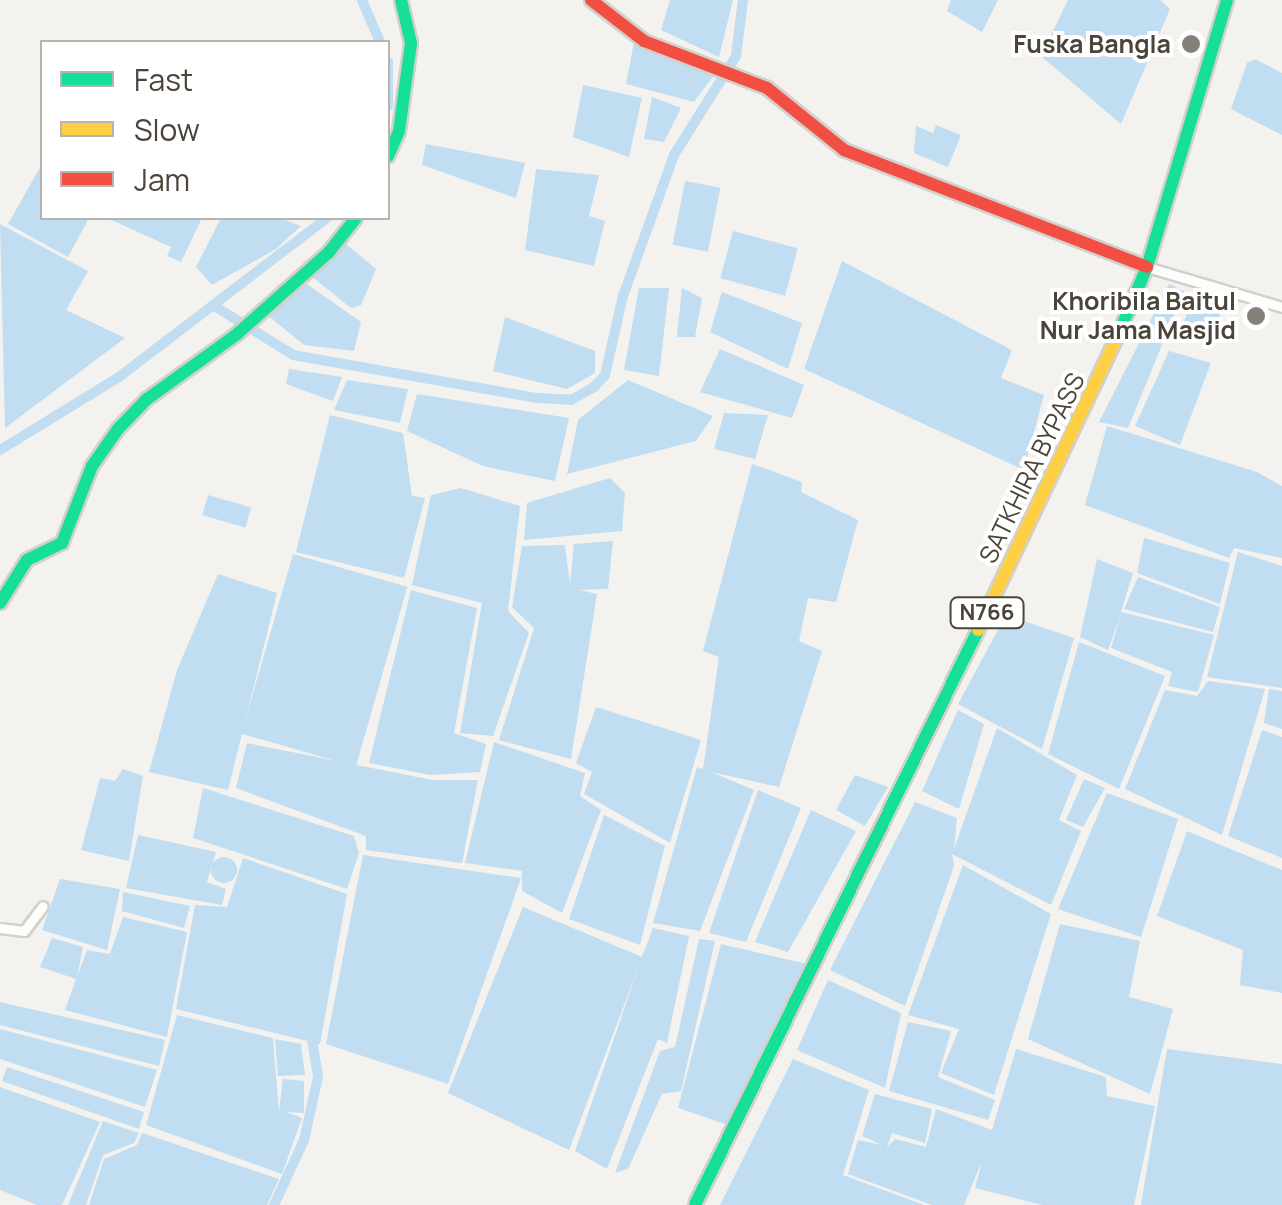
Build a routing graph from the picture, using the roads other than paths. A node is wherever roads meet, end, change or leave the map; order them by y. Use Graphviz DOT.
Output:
graph roads {
  1 [pos="400,0"];
  2 [pos="592,0"];
  3 [pos="1227,0"];
  4 [pos="390,151"];
  5 [pos="354,220"];
  6 [pos="1147,267"];
  7 [pos="1282,306"];
  8 [pos="0,603"];
  9 [pos="42,906"];
  10 [pos="0,928"];
  11 [pos="695,1205"];
  1 -- 4 [label="main road"];
  2 -- 6 [label="main road"];
  3 -- 6 [label="main road, SATKHIRA BYPASS / N766"];
  5 -- 8 [label="main road"];
  6 -- 7 [label="street"];
  6 -- 11 [label="main road, SATKHIRA BYPASS / N766"];
  9 -- 10 [label="street"];
}
